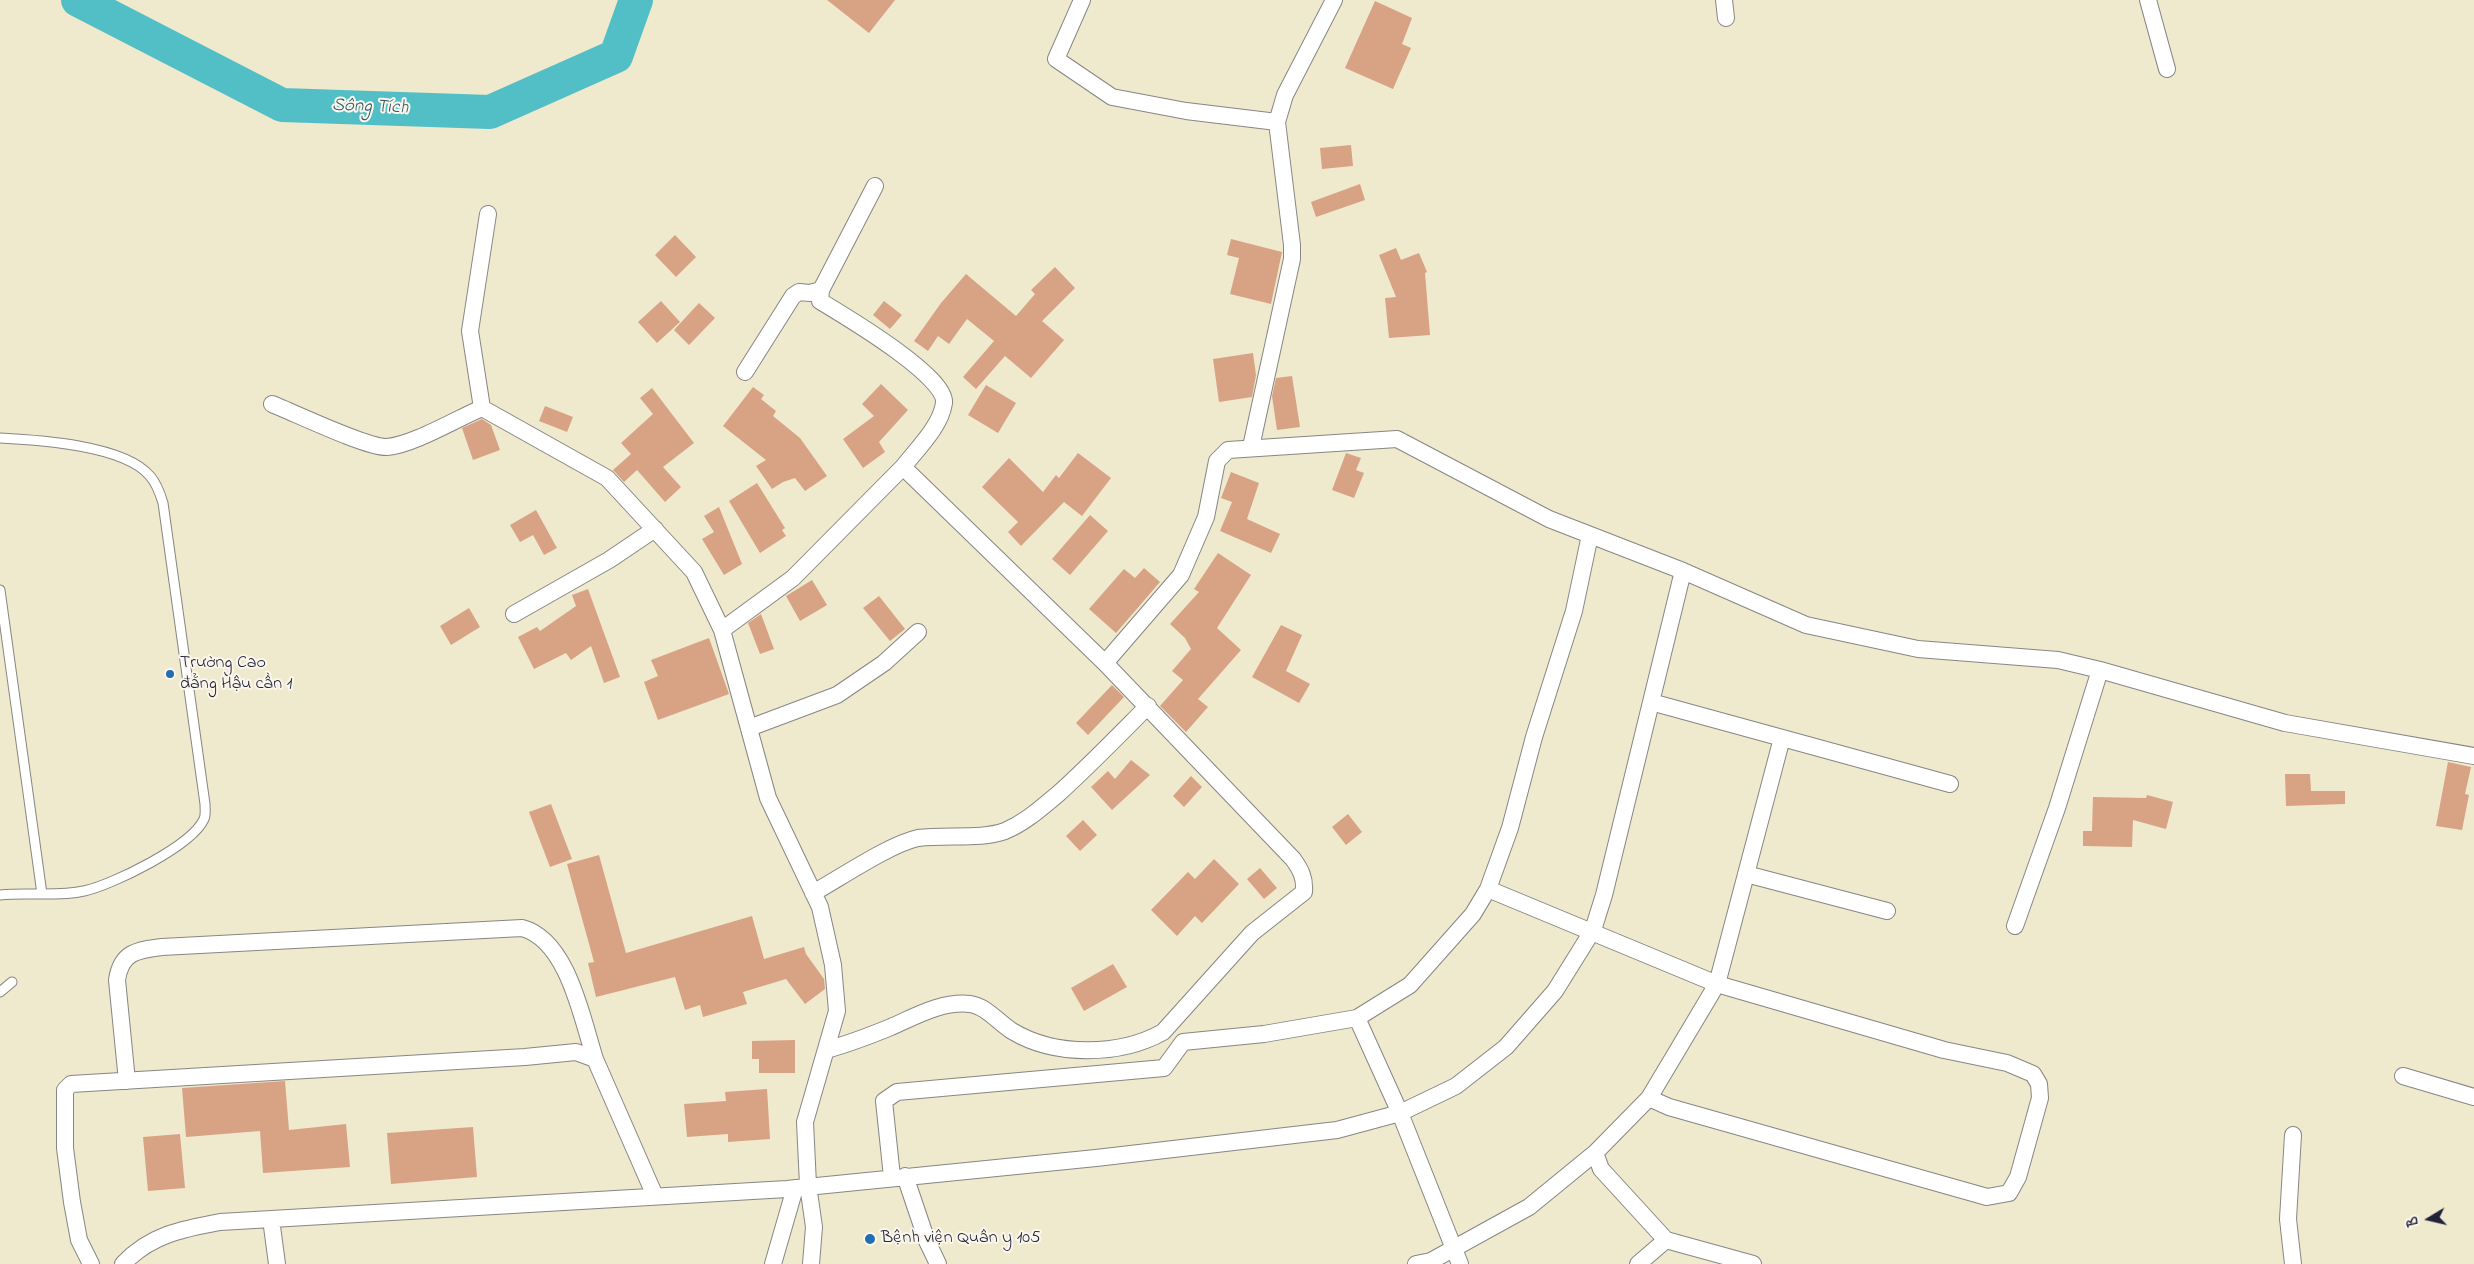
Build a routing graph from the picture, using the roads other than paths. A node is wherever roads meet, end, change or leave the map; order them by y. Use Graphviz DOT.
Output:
graph roads {
  1 [pos="1082,0"];
  2 [pos="1334,0"];
  3 [pos="1724,0"];
  4 [pos="2148,0"];
  5 [pos="1726,18"];
  6 [pos="2167,69"];
  7 [pos="1277,122"];
  8 [pos="875,186"];
  9 [pos="488,214"];
  10 [pos="821,290"];
  11 [pos="745,372"];
  12 [pos="272,404"];
  13 [pos="482,408"];
  14 [pos="0,438"];
  15 [pos="1251,447"];
  16 [pos="903,467"];
  17 [pos="655,529"];
  18 [pos="1590,535"];
  19 [pos="1683,571"];
  20 [pos="0,590"];
  21 [pos="514,614"];
  22 [pos="722,630"];
  23 [pos="918,632"];
  24 [pos="1104,662"];
  25 [pos="2100,670"];
  26 [pos="1651,702"];
  27 [pos="1148,706"];
  28 [pos="749,728"];
  29 [pos="1782,738"];
  30 [pos="2474,756"];
  31 [pos="1950,784"];
  32 [pos="1746,874"];
  33 [pos="1488,889"];
  34 [pos="814,893"];
  35 [pos="42,894"];
  36 [pos="0,895"];
  37 [pos="1886,911"];
  38 [pos="2015,926"];
  39 [pos="1593,930"];
  40 [pos="12,982"];
  41 [pos="1717,984"];
  42 [pos="0,992"];
  43 [pos="1357,1018"];
  44 [pos="826,1050"];
  45 [pos="595,1059"];
  46 [pos="2403,1076"];
  47 [pos="127,1081"];
  48 [pos="2474,1097"];
  49 [pos="1649,1098"];
  50 [pos="1400,1113"];
  51 [pos="2294,1136"];
  52 [pos="1595,1153"];
  53 [pos="899,1176"];
  54 [pos="802,1186"];
  55 [pos="655,1196"];
  56 [pos="271,1219"];
  57 [pos="1666,1240"];
  58 [pos="1454,1248"];
  59 [pos="814,1263"];
  60 [pos="91,1264"];
  61 [pos="123,1264"];
  62 [pos="276,1264"];
  63 [pos="773,1264"];
  64 [pos="938,1264"];
  65 [pos="1416,1264"];
  66 [pos="1460,1264"];
  67 [pos="1638,1264"];
  68 [pos="1753,1264"];
  69 [pos="2293,1264"];
  1 -- 7 [label="street"];
  2 -- 7 [label="street"];
  3 -- 5 [label="street"];
  4 -- 6 [label="street"];
  7 -- 15 [label="street"];
  8 -- 10 [label="street"];
  9 -- 13 [label="street"];
  10 -- 11 [label="street"];
  10 -- 16 [label="street"];
  12 -- 13 [label="street"];
  13 -- 17 [label="street"];
  14 -- 35 [label="lane"];
  15 -- 18 [label="street"];
  15 -- 24 [label="street"];
  16 -- 22 [label="street"];
  16 -- 24 [label="street"];
  17 -- 21 [label="street"];
  17 -- 22 [label="street"];
  18 -- 19 [label="street"];
  18 -- 33 [label="street"];
  19 -- 25 [label="street"];
  19 -- 26 [label="street"];
  20 -- 35 [label="lane"];
  22 -- 28 [label="street"];
  23 -- 28 [label="street"];
  24 -- 27 [label="street"];
  25 -- 30 [label="street"];
  25 -- 38 [label="street"];
  26 -- 29 [label="street"];
  26 -- 39 [label="street"];
  27 -- 34 [label="street"];
  27 -- 44 [label="street"];
  28 -- 34 [label="street"];
  29 -- 31 [label="street"];
  29 -- 32 [label="street"];
  32 -- 37 [label="street"];
  32 -- 41 [label="street"];
  33 -- 39 [label="street"];
  33 -- 43 [label="street"];
  34 -- 44 [label="street"];
  35 -- 36 [label="lane"];
  39 -- 41 [label="street"];
  39 -- 50 [label="street"];
  40 -- 42 [label="lane"];
  41 -- 49 [label="street"];
  41 -- 49 [label="street"];
  43 -- 50 [label="street"];
  43 -- 53 [label="street"];
  44 -- 54 [label="street"];
  45 -- 47 [label="street"];
  45 -- 47 [label="street"];
  45 -- 55 [label="street"];
  46 -- 48 [label="street"];
  47 -- 60 [label="street"];
  49 -- 52 [label="street"];
  50 -- 53 [label="street"];
  50 -- 58 [label="street"];
  51 -- 69 [label="street"];
  52 -- 57 [label="street"];
  52 -- 58 [label="street"];
  53 -- 54 [label="street"];
  53 -- 64 [label="street"];
  54 -- 55 [label="street"];
  54 -- 59 [label="street"];
  54 -- 63 [label="street"];
  55 -- 56 [label="street"];
  56 -- 61 [label="street"];
  56 -- 62 [label="street"];
  57 -- 67 [label="street"];
  57 -- 68 [label="street"];
  58 -- 65 [label="street"];
  58 -- 66 [label="street"];
}
